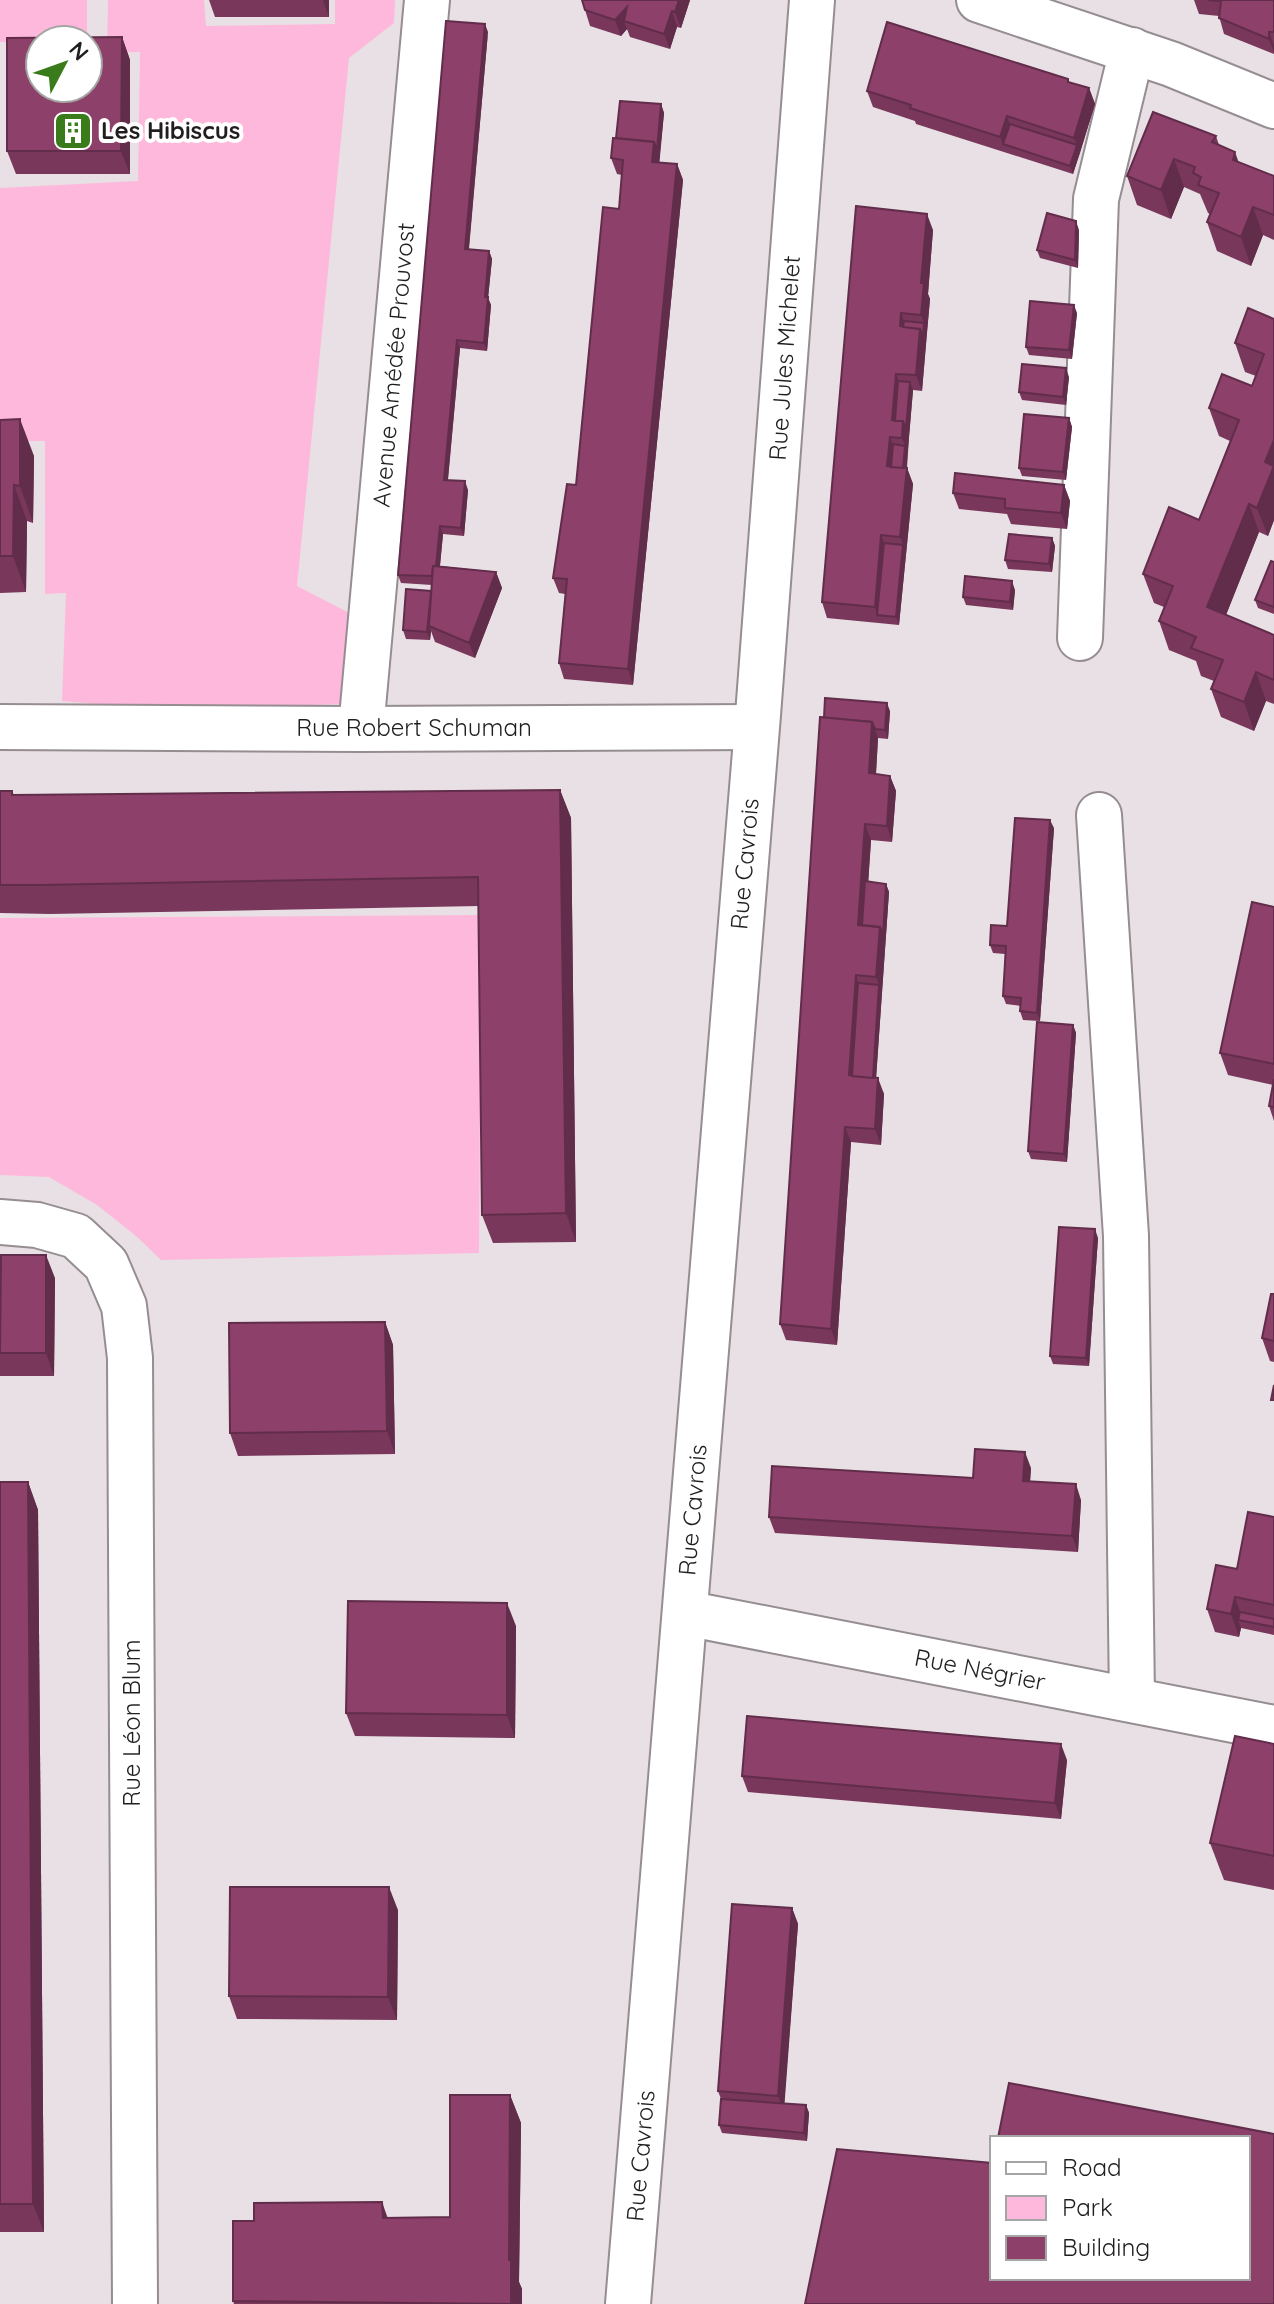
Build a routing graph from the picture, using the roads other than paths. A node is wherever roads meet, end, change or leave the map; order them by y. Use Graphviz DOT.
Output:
graph roads {
  1 [pos="427,0"];
  2 [pos="812,0"];
  3 [pos="979,0"];
  4 [pos="1132,50"];
  5 [pos="1274,106"];
  6 [pos="1080,638"];
  7 [pos="757,721"];
  8 [pos="0,727"];
  9 [pos="361,729"];
  10 [pos="1099,815"];
  11 [pos="0,1222"];
  12 [pos="685,1613"];
  13 [pos="1132,1699"];
  14 [pos="1274,1728"];
  15 [pos="135,2304"];
  16 [pos="628,2304"];
  1 -- 9 [label="street, Avenue Amédée Prouvost"];
  2 -- 7 [label="street, Rue Jules Michelet"];
  3 -- 4 [label="street"];
  4 -- 5 [label="street"];
  4 -- 6 [label="street"];
  7 -- 9 [label="street, Rue Robert Schuman"];
  7 -- 12 [label="street, Rue Cavrois"];
  8 -- 9 [label="street, Rue Robert Schuman"];
  10 -- 13 [label="street"];
  11 -- 15 [label="street, Rue Léon Blum"];
  12 -- 13 [label="street, Rue Négrier"];
  12 -- 16 [label="street, Rue Cavrois"];
  13 -- 14 [label="street, Rue Négrier"];
}
